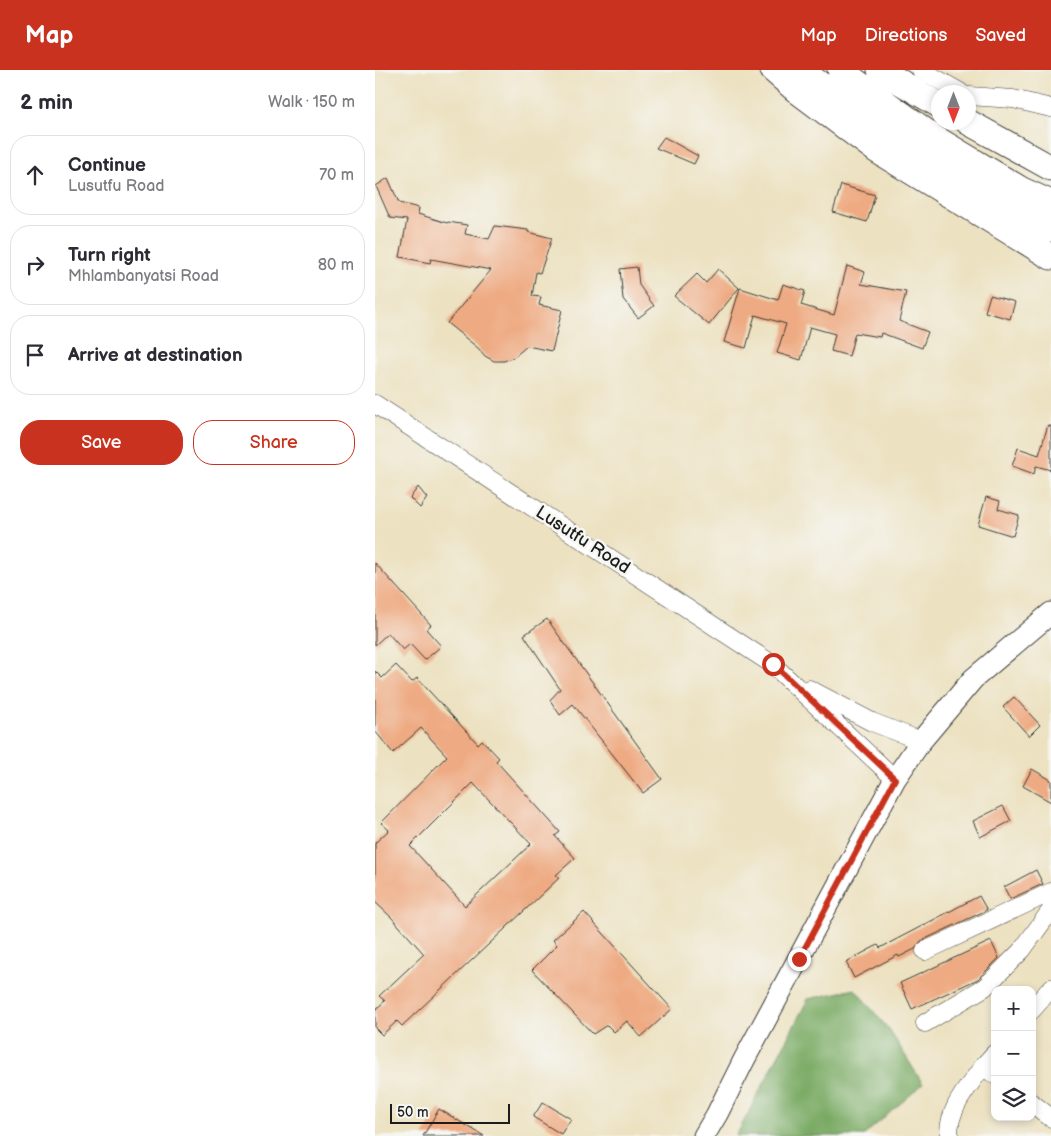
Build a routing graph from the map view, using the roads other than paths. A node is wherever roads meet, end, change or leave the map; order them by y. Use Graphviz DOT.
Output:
graph roads {
  1 [pos="773,70"];
  2 [pos="800,70"];
  3 [pos="840,70"];
  4 [pos="880,70"];
  5 [pos="921,70"];
  6 [pos="948,85"];
  7 [pos="976,96"];
  8 [pos="931,100"];
  9 [pos="1051,108"];
  10 [pos="976,126"];
  11 [pos="1051,168"];
  12 [pos="1051,203"];
  13 [pos="1051,228"];
  14 [pos="1051,257"];
  15 [pos="375,404"];
  16 [pos="1051,613"];
  17 [pos="789,678"];
  18 [pos="921,741"];
  19 [pos="895,779"];
  20 [pos="1051,892"];
  21 [pos="1051,910"];
  22 [pos="925,951"];
  23 [pos="1051,988"];
  24 [pos="1036,1005"];
  25 [pos="925,1023"];
  26 [pos="989,1070"];
  27 [pos="1036,1105"];
  28 [pos="1051,1118"];
  29 [pos="704,1136"];
  30 [pos="949,1136"];
  1 -- 14 [label="highway"];
  2 -- 13 [label="highway"];
  3 -- 12 [label="highway"];
  4 -- 8 [label="highway"];
  5 -- 6 [label="street"];
  7 -- 9 [label="street"];
  10 -- 11 [label="highway"];
  15 -- 17 [label="street, Lusutfu Road"];
  16 -- 18 [label="main road"];
  17 -- 18 [label="street, Lusutfu Road"];
  17 -- 19 [label="street, Lusutfu Road"];
  18 -- 19 [label="main road"];
  19 -- 29 [label="main road"];
  20 -- 22 [label="street"];
  21 -- 25 [label="street"];
  23 -- 24 [label="street"];
  26 -- 30 [label="street"];
  27 -- 28 [label="street"];
}
